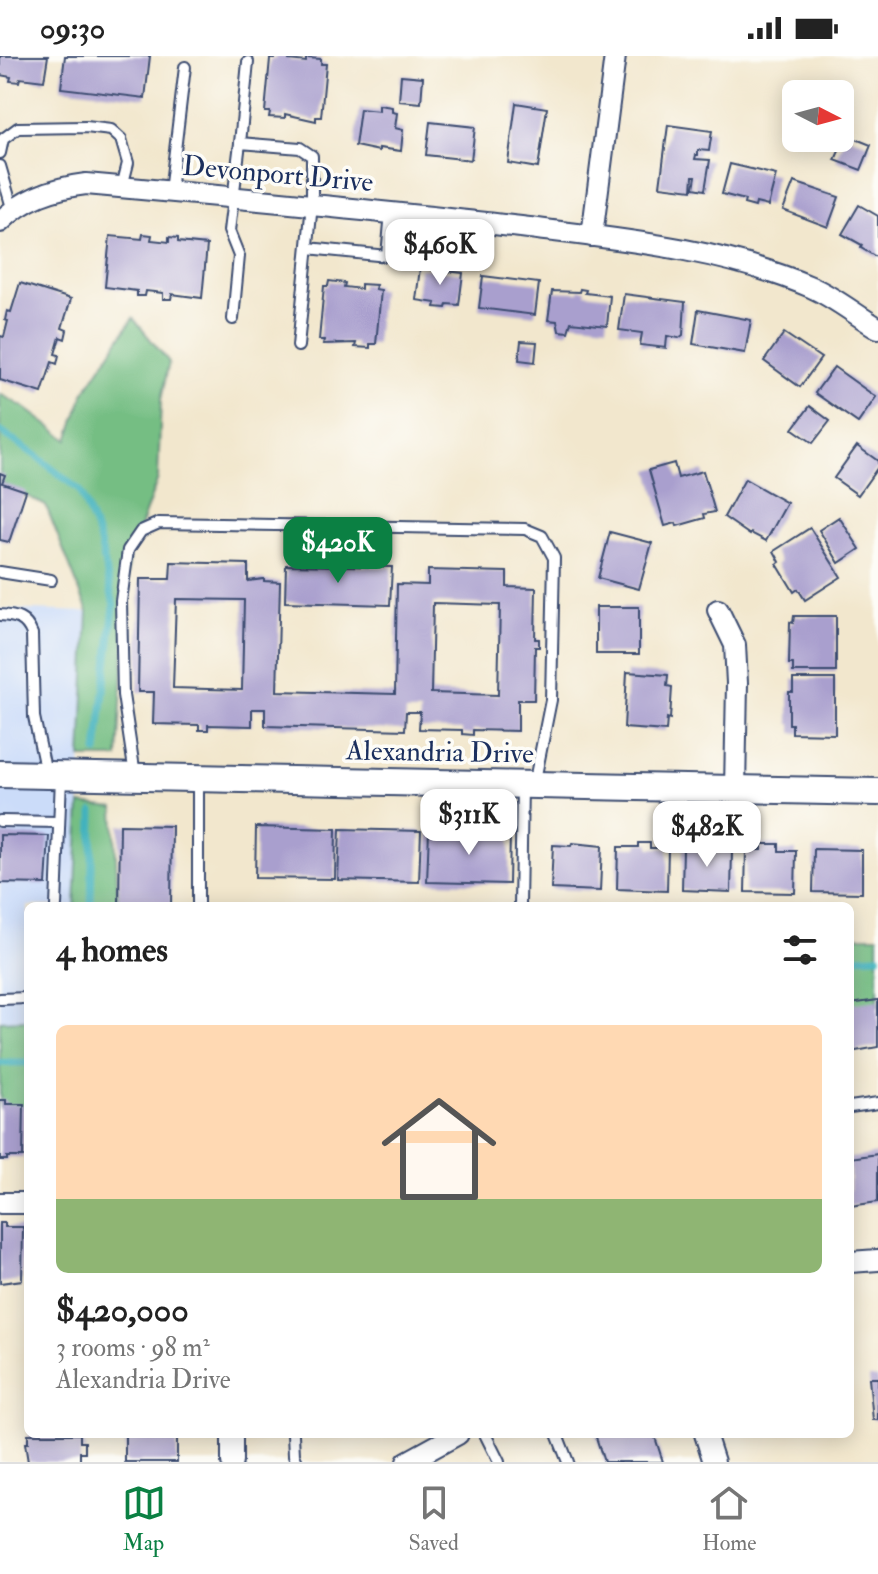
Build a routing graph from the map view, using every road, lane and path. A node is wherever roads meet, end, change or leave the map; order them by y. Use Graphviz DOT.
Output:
graph roads {
  1 [pos="615,56"];
  2 [pos="248,62"];
  3 [pos="185,67"];
  4 [pos="240,143"];
  5 [pos="0,153"];
  6 [pos="0,166"];
  7 [pos="122,187"];
  8 [pos="170,192"];
  9 [pos="232,197"];
  10 [pos="312,204"];
  11 [pos="391,212"];
  12 [pos="6,217"];
  13 [pos="592,236"];
  14 [pos="308,248"];
  15 [pos="233,319"];
  16 [pos="878,328"];
  17 [pos="298,346"];
  18 [pos="0,572"];
  19 [pos="51,580"];
  20 [pos="718,610"];
  21 [pos="0,615"];
  22 [pos="0,774"];
  23 [pos="54,775"];
  24 [pos="136,777"];
  25 [pos="198,778"];
  26 [pos="528,785"];
  27 [pos="735,789"];
  28 [pos="878,792"];
  29 [pos="0,821"];
  30 [pos="59,822"];
  31 [pos="56,902"];
  32 [pos="198,902"];
  33 [pos="520,902"];
  34 [pos="24,998"];
  35 [pos="0,999"];
  36 [pos="878,1103"];
  37 [pos="854,1106"];
  38 [pos="0,1203"];
  39 [pos="24,1203"];
  40 [pos="878,1260"];
  41 [pos="854,1262"];
  42 [pos="232,1438"];
  43 [pos="293,1438"];
  44 [pos="451,1438"];
  45 [pos="487,1438"];
  46 [pos="559,1438"];
  47 [pos="706,1438"];
  48 [pos="232,1462"];
  49 [pos="297,1462"];
  50 [pos="407,1462"];
  51 [pos="499,1462"];
  52 [pos="568,1462"];
  53 [pos="714,1462"];
  1 -- 13 [label="street"];
  2 -- 4 [label="lane"];
  3 -- 8 [label="lane"];
  4 -- 9 [label="lane"];
  4 -- 10 [label="lane"];
  5 -- 7 [label="lane"];
  6 -- 12 [label="lane"];
  7 -- 8 [label="street, Devonport Drive"];
  7 -- 12 [label="street, Devonport Drive"];
  8 -- 9 [label="street, Devonport Drive"];
  9 -- 10 [label="street, Devonport Drive"];
  9 -- 15 [label="lane"];
  10 -- 11 [label="street, Devonport Drive"];
  10 -- 14 [label="lane"];
  11 -- 13 [label="street, Devonport Drive"];
  11 -- 14 [label="lane"];
  13 -- 16 [label="street, Devonport Drive"];
  14 -- 17 [label="lane"];
  18 -- 19 [label="lane"];
  20 -- 27 [label="street"];
  21 -- 23 [label="lane"];
  22 -- 23 [label="street, Alexandria Drive"];
  23 -- 24 [label="street, Alexandria Drive"];
  23 -- 30 [label="lane"];
  24 -- 25 [label="street, Alexandria Drive"];
  24 -- 26 [label="lane"];
  25 -- 26 [label="street, Alexandria Drive"];
  25 -- 32 [label="lane"];
  26 -- 27 [label="street, Alexandria Drive"];
  26 -- 33 [label="lane"];
  27 -- 28 [label="street, Alexandria Drive"];
  29 -- 30 [label="lane"];
  30 -- 31 [label="lane"];
  34 -- 35 [label="lane"];
  36 -- 37 [label="lane"];
  38 -- 39 [label="street"];
  40 -- 41 [label="street"];
  42 -- 48 [label="street"];
  43 -- 49 [label="lane"];
  44 -- 50 [label="street"];
  45 -- 51 [label="lane"];
  46 -- 52 [label="lane"];
  47 -- 53 [label="street"];
}
